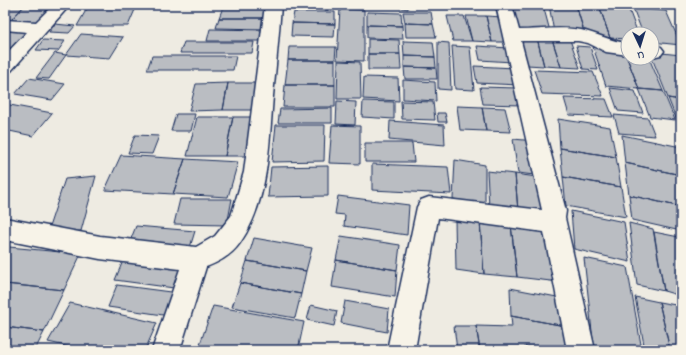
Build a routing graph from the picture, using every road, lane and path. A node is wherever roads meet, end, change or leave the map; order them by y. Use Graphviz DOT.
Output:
graph roads {
  1 [pos="58,5"];
  2 [pos="273,5"];
  3 [pos="504,5"];
  4 [pos="5,25"];
  5 [pos="41,28"];
  6 [pos="511,36"];
  7 [pos="620,48"];
  8 [pos="5,66"];
  9 [pos="553,218"];
  10 [pos="5,229"];
  11 [pos="196,259"];
  12 [pos="166,350"];
  13 [pos="401,350"];
  14 [pos="581,350"];
  1 -- 5 [label="street"];
  2 -- 11 [label="street"];
  3 -- 6 [label="street"];
  4 -- 5 [label="street"];
  5 -- 8 [label="street"];
  6 -- 7 [label="street"];
  6 -- 9 [label="street"];
  9 -- 13 [label="street"];
  9 -- 14 [label="street"];
  10 -- 11 [label="street"];
  11 -- 12 [label="street"];
}
